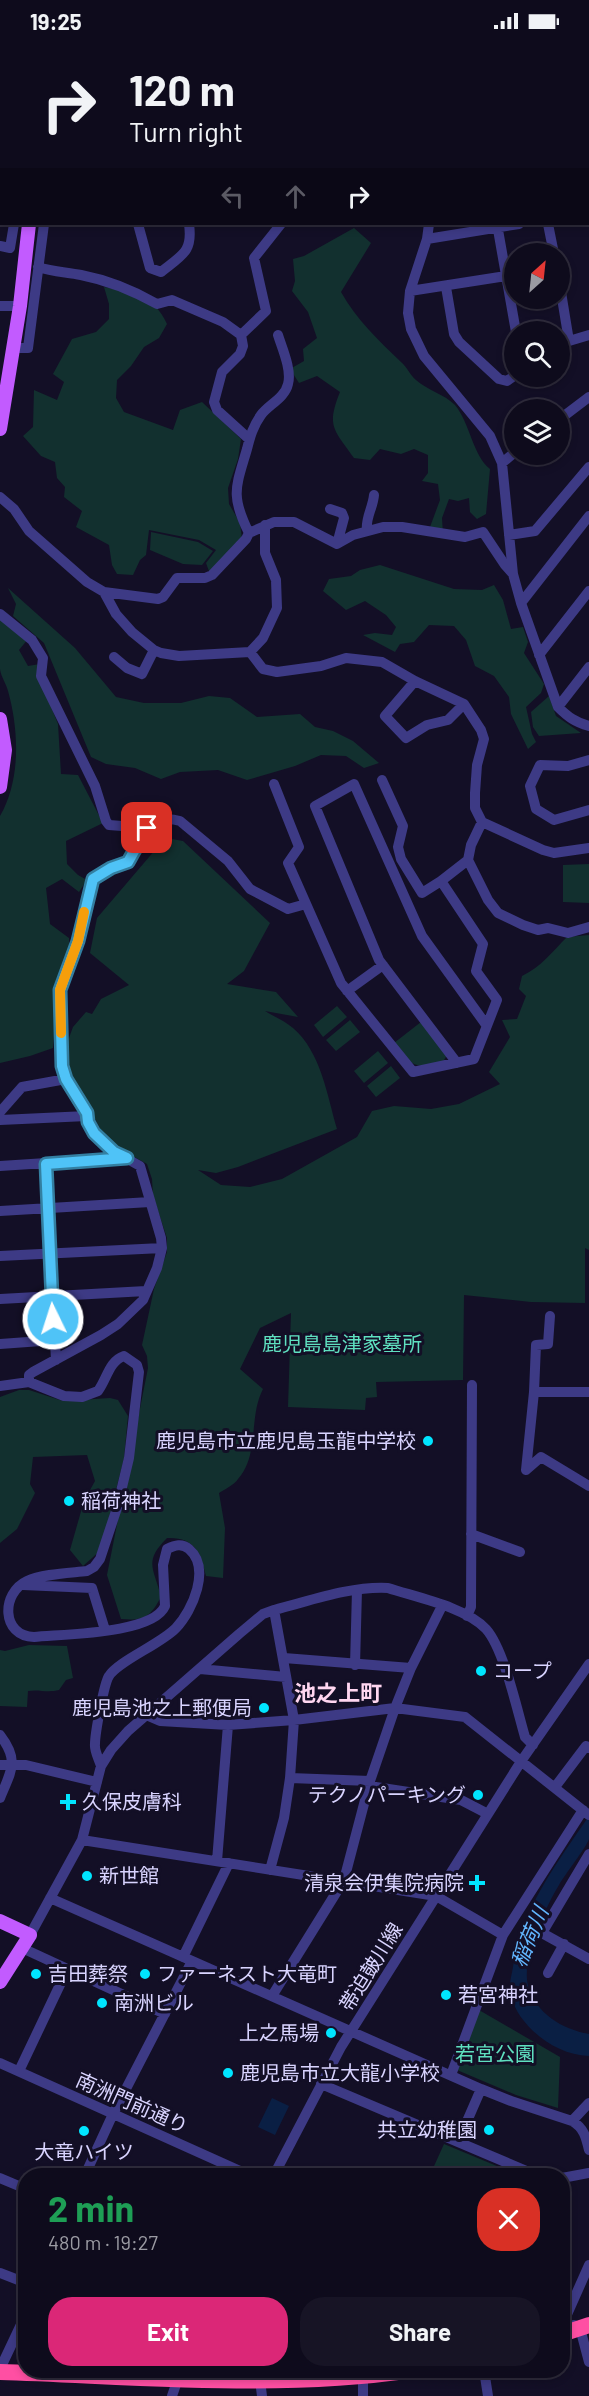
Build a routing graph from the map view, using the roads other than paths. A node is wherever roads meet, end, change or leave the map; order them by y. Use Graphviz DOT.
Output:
graph roads {
  1 [pos="15,225"];
  2 [pos="28,225"];
  3 [pos="44,225"];
  4 [pos="138,225"];
  5 [pos="189,225"];
  6 [pos="280,225"];
  7 [pos="429,225"];
  8 [pos="548,225"];
  9 [pos="497,226"];
  10 [pos="427,239"];
  11 [pos="552,243"];
  12 [pos="0,246"];
  13 [pos="504,265"];
  14 [pos="38,267"];
  15 [pos="504,276"];
  16 [pos="446,286"];
  17 [pos="410,291"];
  18 [pos="0,306"];
  19 [pos="20,306"];
  20 [pos="241,335"];
  21 [pos="278,335"];
  22 [pos="589,335"];
  23 [pos="570,341"];
  24 [pos="14,348"];
  25 [pos="6,365"];
  26 [pos="504,380"];
  27 [pos="589,397"];
  28 [pos="570,411"];
  29 [pos="0,429"];
  30 [pos="249,439"];
  31 [pos="502,463"];
  32 [pos="589,467"];
  33 [pos="374,495"];
  34 [pos="0,497"];
  35 [pos="330,509"];
  36 [pos="589,516"];
  37 [pos="265,525"];
  38 [pos="367,531"];
  39 [pos="249,532"];
  40 [pos="509,535"];
  41 [pos="337,544"];
  42 [pos="513,574"];
  43 [pos="589,591"];
  44 [pos="104,592"];
  45 [pos="521,603"];
  46 [pos="0,614"];
  47 [pos="154,650"];
  48 [pos="249,652"];
  49 [pos="539,655"];
  50 [pos="114,657"];
  51 [pos="589,667"];
  52 [pos="416,681"];
  53 [pos="464,704"];
  54 [pos="558,707"];
  55 [pos="0,719"];
  56 [pos="589,726"];
  57 [pos="589,760"];
  58 [pos="382,780"];
  59 [pos="274,784"];
  60 [pos="0,787"];
  61 [pos="589,810"];
  62 [pos="482,822"];
  63 [pos="147,828"];
  64 [pos="589,848"];
  65 [pos="468,860"];
  66 [pos="441,881"];
  67 [pos="306,904"];
  68 [pos="589,927"];
  69 [pos="383,965"];
  70 [pos="346,991"];
  71 [pos="487,1026"];
  72 [pos="457,1063"];
  73 [pos="66,1079"];
  74 [pos="0,1112"];
  75 [pos="87,1116"];
  76 [pos="0,1120"];
  77 [pos="127,1158"];
  78 [pos="46,1164"];
  79 [pos="0,1166"];
  80 [pos="150,1202"];
  81 [pos="48,1208"];
  82 [pos="0,1211"];
  83 [pos="162,1248"];
  84 [pos="49,1253"];
  85 [pos="0,1256"];
  86 [pos="146,1291"];
  87 [pos="51,1297"];
  88 [pos="0,1299"];
  89 [pos="550,1316"];
  90 [pos="55,1341"];
  91 [pos="0,1344"];
  92 [pos="56,1360"];
  93 [pos="29,1382"];
  94 [pos="472,1385"];
  95 [pos="0,1386"];
  96 [pos="534,1392"];
  97 [pos="589,1392"];
  98 [pos="589,1486"];
  99 [pos="471,1534"];
  100 [pos="520,1552"];
  101 [pos="19,1585"];
  102 [pos="357,1590"];
  103 [pos="442,1606"];
  104 [pos="274,1610"];
  105 [pos="4,1614"];
  106 [pos="467,1616"];
  107 [pos="105,1630"];
  108 [pos="284,1658"];
  109 [pos="589,1664"];
  110 [pos="355,1665"];
  111 [pos="411,1668"];
  112 [pos="200,1669"];
  113 [pos="286,1677"];
  114 [pos="395,1708"];
  115 [pos="146,1715"];
  116 [pos="294,1720"];
  117 [pos="228,1725"];
  118 [pos="0,1736"];
  119 [pos="532,1745"];
  120 [pos="589,1748"];
  121 [pos="522,1760"];
  122 [pos="0,1765"];
  123 [pos="14,1765"];
  124 [pos="101,1766"];
  125 [pos="290,1778"];
  126 [pos="97,1782"];
  127 [pos="370,1784"];
  128 [pos="555,1787"];
  129 [pos="0,1798"];
  130 [pos="586,1812"];
  131 [pos="488,1814"];
  132 [pos="82,1840"];
  133 [pos="589,1854"];
  134 [pos="217,1861"];
  135 [pos="229,1863"];
  136 [pos="270,1870"];
  137 [pos="344,1880"];
  138 [pos="436,1896"];
  139 [pos="50,1898"];
  140 [pos="0,1921"];
  141 [pos="30,1935"];
  142 [pos="503,1935"];
  143 [pos="564,1944"];
  144 [pos="22,1948"];
  145 [pos="188,1959"];
  146 [pos="589,1959"];
  147 [pos="67,1970"];
  148 [pos="548,1973"];
  149 [pos="0,1982"];
  150 [pos="272,1996"];
  151 [pos="165,2014"];
  152 [pos="351,2031"];
  153 [pos="0,2063"];
  154 [pos="19,2071"];
  155 [pos="451,2075"];
  156 [pos="321,2084"];
  157 [pos="481,2089"];
  158 [pos="589,2103"];
  159 [pos="113,2114"];
  160 [pos="572,2121"];
  161 [pos="458,2142"];
  162 [pos="589,2150"];
  163 [pos="88,2168"];
  164 [pos="233,2168"];
  165 [pos="278,2168"];
  166 [pos="519,2168"];
  167 [pos="589,2173"];
  168 [pos="570,2177"];
  169 [pos="0,2178"];
  170 [pos="18,2186"];
  171 [pos="589,2265"];
  172 [pos="0,2273"];
  173 [pos="18,2280"];
  174 [pos="570,2308"];
  175 [pos="584,2327"];
  176 [pos="18,2331"];
  177 [pos="589,2362"];
  178 [pos="0,2370"];
  179 [pos="18,2370"];
  180 [pos="178,2378"];
  181 [pos="210,2378"];
  182 [pos="331,2378"];
  183 [pos="369,2378"];
  184 [pos="485,2378"];
  185 [pos="264,2385"];
  186 [pos="172,2396"];
  187 [pos="363,2396"];
  188 [pos="488,2396"];
  1 -- 12 [label="street"];
  2 -- 19 [label="main road"];
  3 -- 14 [label="street"];
  4 -- 5 [label="street"];
  6 -- 20 [label="street"];
  7 -- 10 [label="street"];
  8 -- 11 [label="street"];
  9 -- 10 [label="street"];
  9 -- 13 [label="street"];
  10 -- 17 [label="street"];
  14 -- 20 [label="street"];
  14 -- 24 [label="street"];
  15 -- 16 [label="street"];
  16 -- 17 [label="street"];
  16 -- 26 [label="street"];
  17 -- 31 [label="street"];
  18 -- 19 [label="street"];
  19 -- 24 [label="main road"];
  20 -- 30 [label="street"];
  21 -- 30 [label="street"];
  22 -- 23 [label="street"];
  24 -- 25 [label="main road"];
  25 -- 29 [label="main road"];
  27 -- 28 [label="street"];
  30 -- 39 [label="street"];
  31 -- 40 [label="street"];
  32 -- 40 [label="street"];
  33 -- 38 [label="street"];
  34 -- 44 [label="street"];
  35 -- 41 [label="street"];
  36 -- 45 [label="street"];
  37 -- 39 [label="street"];
  37 -- 41 [label="street"];
  37 -- 48 [label="street"];
  38 -- 41 [label="street"];
  38 -- 42 [label="street"];
  39 -- 44 [label="street"];
  40 -- 42 [label="street"];
  42 -- 45 [label="street"];
  43 -- 49 [label="street"];
  44 -- 47 [label="street"];
  45 -- 49 [label="street"];
  46 -- 63 [label="street"];
  47 -- 48 [label="street"];
  47 -- 50 [label="street"];
  48 -- 52 [label="street"];
  49 -- 54 [label="street"];
  51 -- 54 [label="street"];
  52 -- 53 [label="street"];
  52 -- 53 [label="street"];
  53 -- 62 [label="street"];
  54 -- 56 [label="street"];
  55 -- 60 [label="main road"];
  57 -- 61 [label="street"];
  58 -- 66 [label="street"];
  59 -- 67 [label="street"];
  62 -- 64 [label="street"];
  62 -- 65 [label="street"];
  63 -- 67 [label="street"];
  63 -- 73 [label="street"];
  65 -- 66 [label="street"];
  65 -- 68 [label="street"];
  66 -- 71 [label="street"];
  67 -- 70 [label="street"];
  69 -- 70 [label="street"];
  69 -- 71 [label="street"];
  69 -- 72 [label="street"];
  70 -- 72 [label="street"];
  71 -- 72 [label="street"];
  73 -- 74 [label="street"];
  73 -- 75 [label="street"];
  75 -- 76 [label="street"];
  75 -- 77 [label="street"];
  77 -- 78 [label="street"];
  77 -- 80 [label="street"];
  78 -- 79 [label="street"];
  78 -- 81 [label="street"];
  80 -- 81 [label="street"];
  80 -- 83 [label="street"];
  81 -- 82 [label="street"];
  81 -- 84 [label="street"];
  83 -- 84 [label="street"];
  83 -- 86 [label="street"];
  84 -- 85 [label="street"];
  84 -- 87 [label="street"];
  86 -- 87 [label="street"];
  86 -- 92 [label="street"];
  87 -- 88 [label="street"];
  87 -- 90 [label="street"];
  89 -- 96 [label="street"];
  90 -- 91 [label="street"];
  90 -- 92 [label="street"];
  92 -- 93 [label="street"];
  93 -- 95 [label="street"];
  93 -- 101 [label="street"];
  94 -- 99 [label="street"];
  96 -- 97 [label="street"];
  96 -- 98 [label="street"];
  99 -- 100 [label="street"];
  99 -- 106 [label="street"];
  101 -- 105 [label="street"];
  101 -- 107 [label="street"];
  102 -- 103 [label="street"];
  102 -- 104 [label="street"];
  102 -- 110 [label="street"];
  103 -- 106 [label="street"];
  103 -- 111 [label="street"];
  104 -- 108 [label="street"];
  104 -- 112 [label="street"];
  105 -- 107 [label="street"];
  106 -- 119 [label="street"];
  107 -- 124 [label="street"];
  108 -- 110 [label="street"];
  108 -- 113 [label="street"];
  109 -- 119 [label="street, 帯迫皷川線"];
  110 -- 111 [label="street"];
  111 -- 114 [label="street"];
  112 -- 113 [label="street"];
  112 -- 115 [label="street"];
  113 -- 116 [label="street"];
  114 -- 116 [label="street"];
  114 -- 121 [label="street"];
  114 -- 127 [label="street"];
  115 -- 117 [label="street"];
  115 -- 124 [label="street"];
  116 -- 117 [label="street"];
  116 -- 125 [label="street"];
  117 -- 134 [label="street"];
  118 -- 123 [label="street"];
  119 -- 121 [label="street, 帯迫皷川線"];
  120 -- 128 [label="street"];
  121 -- 128 [label="street"];
  121 -- 131 [label="street, 帯迫皷川線"];
  122 -- 123 [label="street"];
  123 -- 126 [label="street"];
  123 -- 129 [label="street"];
  124 -- 126 [label="street"];
  125 -- 127 [label="street"];
  125 -- 136 [label="street"];
  126 -- 132 [label="street"];
  127 -- 131 [label="street"];
  127 -- 137 [label="street"];
  128 -- 130 [label="street"];
  130 -- 142 [label="street"];
  131 -- 138 [label="street, 帯迫皷川線"];
  132 -- 134 [label="street"];
  132 -- 139 [label="street"];
  133 -- 143 [label="street"];
  134 -- 135 [label="street"];
  135 -- 136 [label="street"];
  135 -- 145 [label="street"];
  136 -- 137 [label="street"];
  137 -- 138 [label="street"];
  137 -- 150 [label="street"];
  138 -- 142 [label="street"];
  138 -- 152 [label="street, 帯迫皷川線"];
  139 -- 141 [label="street"];
  139 -- 145 [label="street"];
  140 -- 141 [label="main road"];
  141 -- 144 [label="main road"];
  142 -- 155 [label="street"];
  143 -- 146 [label="street"];
  143 -- 148 [label="street"];
  144 -- 147 [label="street"];
  144 -- 149 [label="main road"];
  145 -- 150 [label="street"];
  145 -- 151 [label="street"];
  147 -- 151 [label="street"];
  147 -- 154 [label="street"];
  150 -- 152 [label="street"];
  151 -- 159 [label="street"];
  152 -- 155 [label="street"];
  152 -- 156 [label="street, 帯迫皷川線"];
  153 -- 154 [label="street, 南洲門前通り"];
  154 -- 159 [label="street, 南洲門前通り"];
  155 -- 157 [label="street"];
  156 -- 161 [label="street"];
  156 -- 165 [label="street, 帯迫皷川線"];
  157 -- 160 [label="street"];
  157 -- 161 [label="street"];
  158 -- 160 [label="street"];
  159 -- 163 [label="street"];
  159 -- 164 [label="street, 南洲門前通り"];
  160 -- 162 [label="street"];
  161 -- 166 [label="street"];
  167 -- 168 [label="street"];
  169 -- 170 [label="street"];
  171 -- 174 [label="street"];
  172 -- 173 [label="street"];
  175 -- 177 [label="street"];
  176 -- 178 [label="street"];
  178 -- 179 [label="highway"];
  180 -- 186 [label="street"];
  181 -- 185 [label="highway"];
  182 -- 185 [label="highway"];
  183 -- 187 [label="street"];
  184 -- 188 [label="street"];
}
